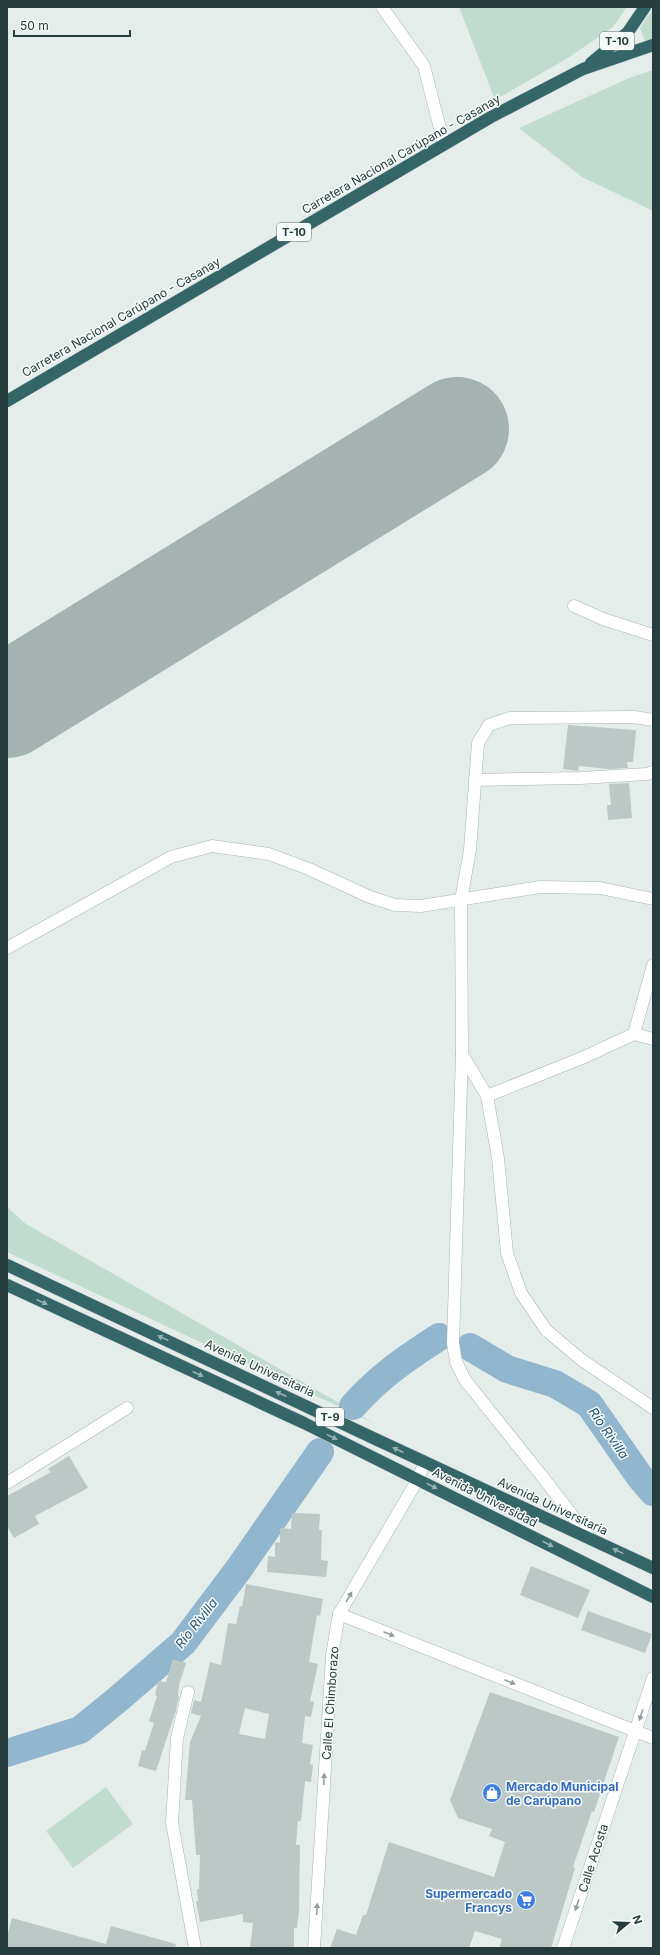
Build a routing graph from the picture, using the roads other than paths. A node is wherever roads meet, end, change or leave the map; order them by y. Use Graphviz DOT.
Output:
graph roads {
  1 [pos="382,7"];
  2 [pos="645,7"];
  3 [pos="653,45"];
  4 [pos="583,69"];
  5 [pos="444,144"];
  6 [pos="7,401"];
  7 [pos="574,606"];
  8 [pos="653,635"];
  9 [pos="653,720"];
  10 [pos="653,772"];
  11 [pos="475,780"];
  12 [pos="653,899"];
  13 [pos="461,900"];
  14 [pos="7,948"];
  15 [pos="653,965"];
  16 [pos="634,1034"];
  17 [pos="653,1039"];
  18 [pos="462,1054"];
  19 [pos="487,1096"];
  20 [pos="7,1265"];
  21 [pos="7,1285"];
  22 [pos="127,1408"];
  23 [pos="653,1408"];
  24 [pos="425,1462"];
  25 [pos="418,1479"];
  26 [pos="7,1483"];
  27 [pos="588,1536"];
  28 [pos="653,1568"];
  29 [pos="653,1597"];
  30 [pos="339,1614"];
  31 [pos="653,1678"];
  32 [pos="188,1692"];
  33 [pos="635,1731"];
  34 [pos="653,1738"];
  35 [pos="195,1948"];
  36 [pos="314,1948"];
  37 [pos="563,1948"];
  1 -- 5 [label="street"];
  2 -- 4 [label="highway, Carretera Nacional Carúpano - Casanay / T-10"];
  3 -- 4 [label="highway, Carretera Nacional Carúpano - Casanay / T-10"];
  4 -- 5 [label="highway, Carretera Nacional Carúpano - Casanay / T-10"];
  5 -- 6 [label="highway, Carretera Nacional Carúpano - Casanay / T-10"];
  7 -- 8 [label="street"];
  9 -- 11 [label="street"];
  10 -- 11 [label="street"];
  11 -- 13 [label="street"];
  12 -- 13 [label="street"];
  13 -- 14 [label="street"];
  13 -- 18 [label="street"];
  15 -- 16 [label="street"];
  16 -- 17 [label="street"];
  16 -- 19 [label="street"];
  18 -- 19 [label="street"];
  18 -- 27 [label="street"];
  19 -- 23 [label="street"];
  24 -- 20 [label="highway, Avenida Universitaria / T-9, one-way"];
  21 -- 25 [label="highway, Avenida Universidad / T-9, one-way"];
  22 -- 26 [label="street"];
  24 -- 25 [label="street, Calle El Chimborazo"];
  24 -- 27 [label="highway, Avenida Universitaria / T-9"];
  25 -- 29 [label="highway, Avenida Universidad / T-9, one-way"];
  30 -- 25 [label="street, Calle El Chimborazo, one-way"];
  28 -- 27 [label="highway, Avenida Universitaria / T-9, one-way"];
  30 -- 33 [label="street, one-way"];
  36 -- 30 [label="street, Calle El Chimborazo, one-way"];
  31 -- 33 [label="street, Calle Acosta, one-way"];
  32 -- 35 [label="street"];
  33 -- 34 [label="street"];
  33 -- 37 [label="street, Calle Acosta, one-way"];
}
